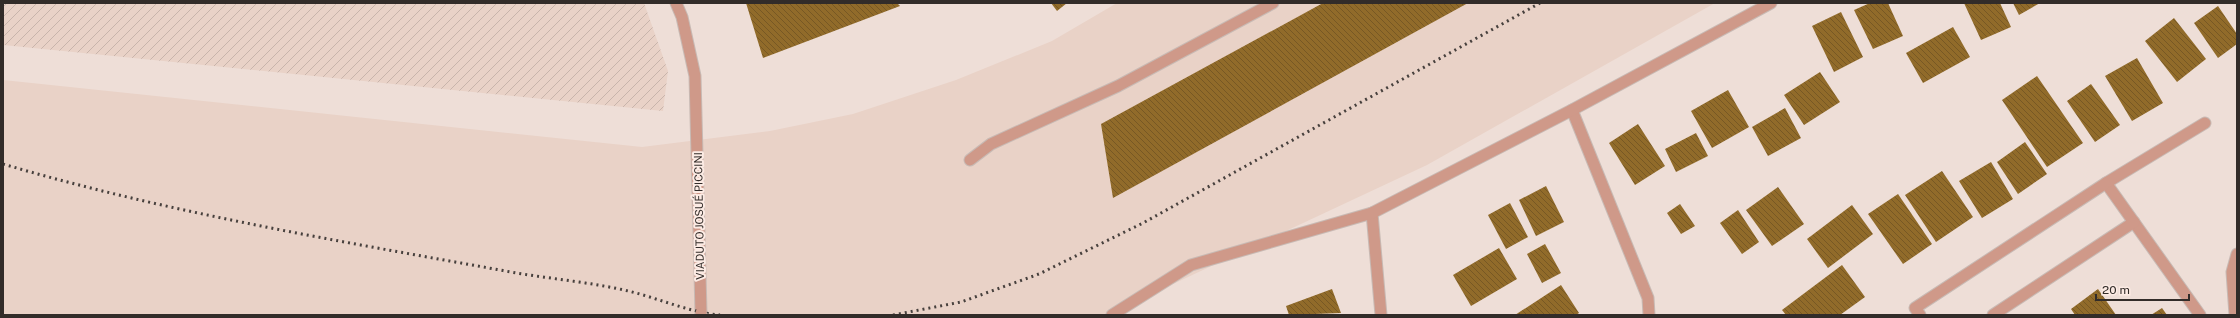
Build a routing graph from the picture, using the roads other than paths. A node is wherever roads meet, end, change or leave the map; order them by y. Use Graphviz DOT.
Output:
graph roads {
  1 [pos="676,3"];
  2 [pos="1273,3"];
  3 [pos="1771,3"];
  4 [pos="1572,110"];
  5 [pos="2205,123"];
  6 [pos="970,160"];
  7 [pos="2106,184"];
  8 [pos="1372,213"];
  9 [pos="2134,222"];
  10 [pos="2237,254"];
  11 [pos="701,315"];
  12 [pos="1112,315"];
  13 [pos="1381,315"];
  14 [pos="1649,315"];
  15 [pos="1920,315"];
  16 [pos="1994,315"];
  17 [pos="2200,315"];
  18 [pos="2235,315"];
  1 -- 11 [label="street, VIADUTO JOSUÉ PICCINI"];
  2 -- 6 [label="street"];
  3 -- 4 [label="street"];
  4 -- 8 [label="street"];
  4 -- 14 [label="street"];
  5 -- 7 [label="street"];
  7 -- 9 [label="street"];
  7 -- 15 [label="street"];
  8 -- 12 [label="street"];
  8 -- 13 [label="street"];
  9 -- 16 [label="street"];
  9 -- 17 [label="street"];
  10 -- 18 [label="street"];
}
